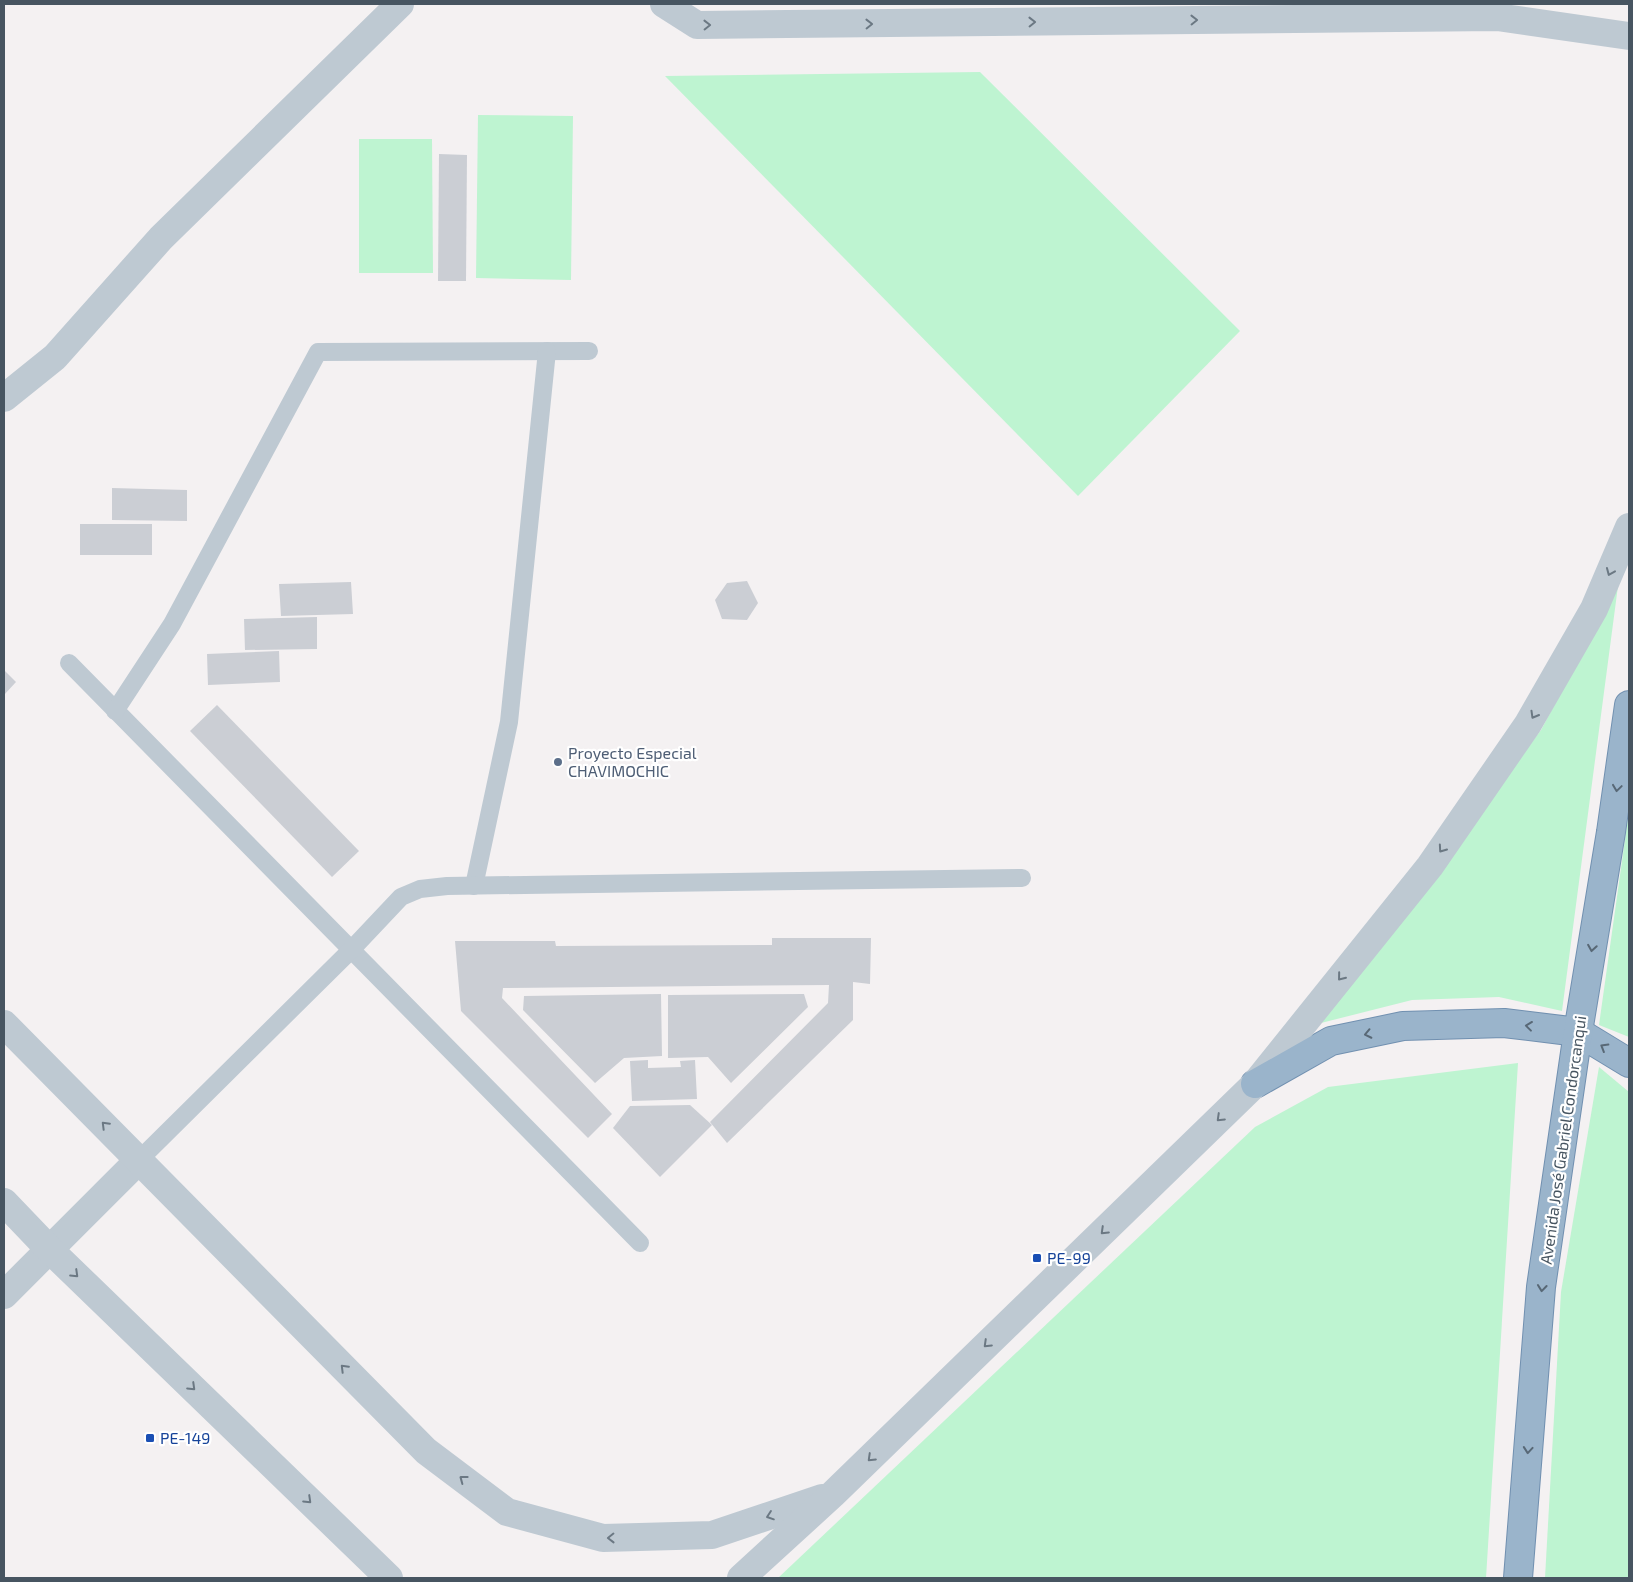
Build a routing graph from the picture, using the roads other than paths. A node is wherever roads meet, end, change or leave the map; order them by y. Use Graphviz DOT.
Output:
graph roads {
  1 [pos="400,4"];
  2 [pos="664,4"];
  3 [pos="1498,10"];
  4 [pos="1629,36"];
  5 [pos="547,351"];
  6 [pos="589,351"];
  7 [pos="4,398"];
  8 [pos="1629,527"];
  9 [pos="69,663"];
  10 [pos="1629,705"];
  11 [pos="115,711"];
  12 [pos="1022,878"];
  13 [pos="474,886"];
  14 [pos="351,950"];
  15 [pos="4,1024"];
  16 [pos="1578,1032"];
  17 [pos="1629,1063"];
  18 [pos="1255,1084"];
  19 [pos="139,1160"];
  20 [pos="4,1202"];
  21 [pos="640,1243"];
  22 [pos="49,1249"];
  23 [pos="4,1295"];
  24 [pos="833,1494"];
  25 [pos="389,1578"];
  26 [pos="741,1578"];
  27 [pos="1518,1578"];
  1 -- 7 [label="street"];
  2 -- 3 [label="street, one-way"];
  3 -- 4 [label="street"];
  5 -- 6 [label="lane"];
  5 -- 11 [label="lane"];
  5 -- 13 [label="lane"];
  8 -- 18 [label="street, one-way"];
  9 -- 11 [label="lane"];
  10 -- 16 [label="highway, Avenida José Gabriel Condorcanqui, one-way"];
  11 -- 14 [label="lane"];
  12 -- 13 [label="lane"];
  13 -- 14 [label="lane"];
  14 -- 19 [label="lane"];
  14 -- 21 [label="lane"];
  19 -- 15 [label="street, one-way"];
  17 -- 16 [label="highway, one-way"];
  16 -- 18 [label="highway, one-way"];
  16 -- 27 [label="highway, Avenida José Gabriel Condorcanqui, one-way"];
  18 -- 24 [label="street, one-way"];
  19 -- 22 [label="street"];
  24 -- 19 [label="street, one-way"];
  20 -- 22 [label="street"];
  22 -- 23 [label="street"];
  22 -- 25 [label="street, one-way"];
  24 -- 26 [label="street"];
}
